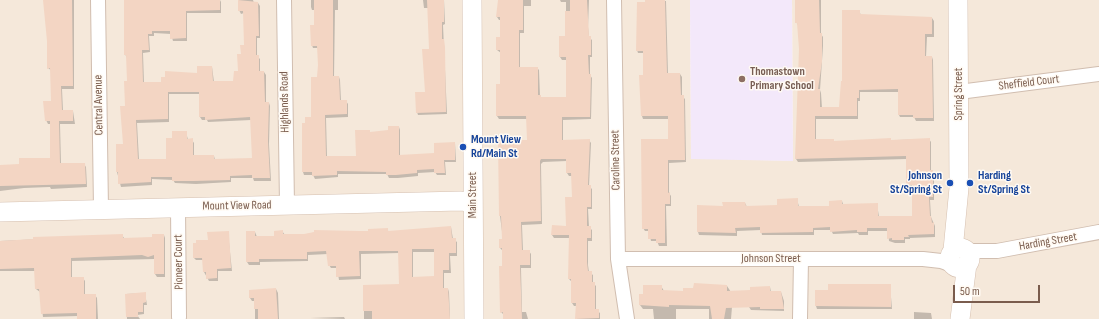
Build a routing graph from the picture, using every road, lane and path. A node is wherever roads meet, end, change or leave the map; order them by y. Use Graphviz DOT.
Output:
graph roads {
  1 [pos="98,0"];
  2 [pos="284,0"];
  3 [pos="472,0"];
  4 [pos="614,0"];
  5 [pos="958,0"];
  6 [pos="1099,74"];
  7 [pos="959,92"];
  8 [pos="474,203"];
  9 [pos="287,205"];
  10 [pos="178,207"];
  11 [pos="100,209"];
  12 [pos="0,212"];
  13 [pos="1099,232"];
  14 [pos="960,258"];
  15 [pos="618,259"];
  16 [pos="801,259"];
  17 [pos="179,317"];
  18 [pos="474,319"];
  19 [pos="627,319"];
  20 [pos="800,319"];
  21 [pos="960,319"];
  1 -- 11 [label="street, Central Avenue"];
  2 -- 9 [label="street, Highlands Road"];
  3 -- 8 [label="street, Main Street"];
  4 -- 15 [label="street, Caroline Street"];
  5 -- 7 [label="street, Spring Street"];
  6 -- 7 [label="street, Sheffield Court"];
  7 -- 14 [label="street, Spring Street"];
  8 -- 9 [label="street, Mount View Road"];
  8 -- 18 [label="street, Main Street"];
  9 -- 10 [label="street, Mount View Road"];
  10 -- 11 [label="street, Mount View Road"];
  10 -- 17 [label="street, Pioneer Court"];
  11 -- 12 [label="street, Mount View Road"];
  13 -- 14 [label="street, Harding Street"];
  14 -- 16 [label="street, Johnson Street"];
  14 -- 21 [label="street, Spring Street"];
  15 -- 16 [label="street, Johnson Street"];
  15 -- 19 [label="street, Caroline Street"];
  16 -- 20 [label="street"];
}
